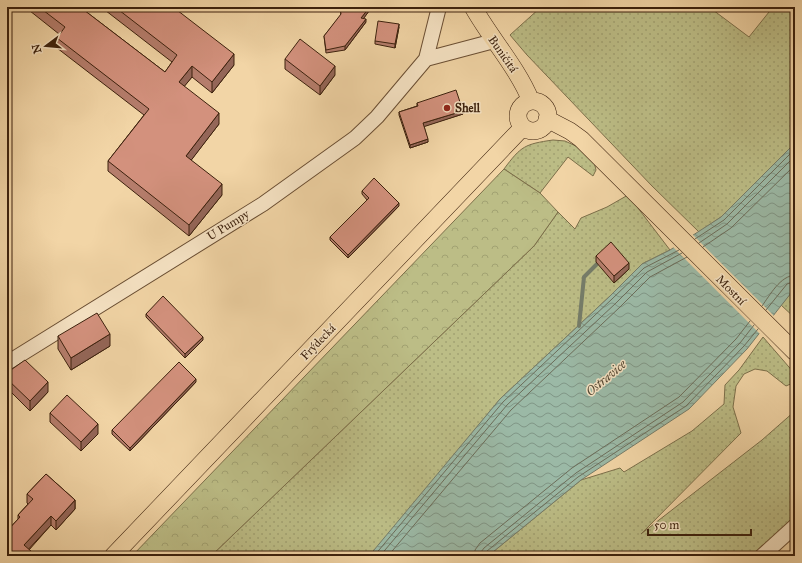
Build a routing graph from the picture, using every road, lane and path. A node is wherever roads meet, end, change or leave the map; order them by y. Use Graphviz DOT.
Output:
graph roads {
  1 [pos="438,7"];
  2 [pos="473,7"];
  3 [pos="494,41"];
  4 [pos="426,59"];
  5 [pos="531,101"];
  6 [pos="547,120"];
  7 [pos="523,127"];
  8 [pos="795,352"];
  9 [pos="7,363"];
  10 [pos="795,526"];
  11 [pos="113,556"];
  12 [pos="762,556"];
  1 -- 4 [label="street, U Pumpy"];
  2 -- 3 [label="main road, Buničitá"];
  3 -- 4 [label="street"];
  3 -- 5 [label="main road, Buničitá"];
  4 -- 9 [label="street, U Pumpy"];
  5 -- 6 [label="main road"];
  5 -- 7 [label="main road"];
  6 -- 7 [label="main road"];
  6 -- 8 [label="main road, Mostní"];
  7 -- 11 [label="main road, Frýdecká"];
  10 -- 12 [label="street"];
}
